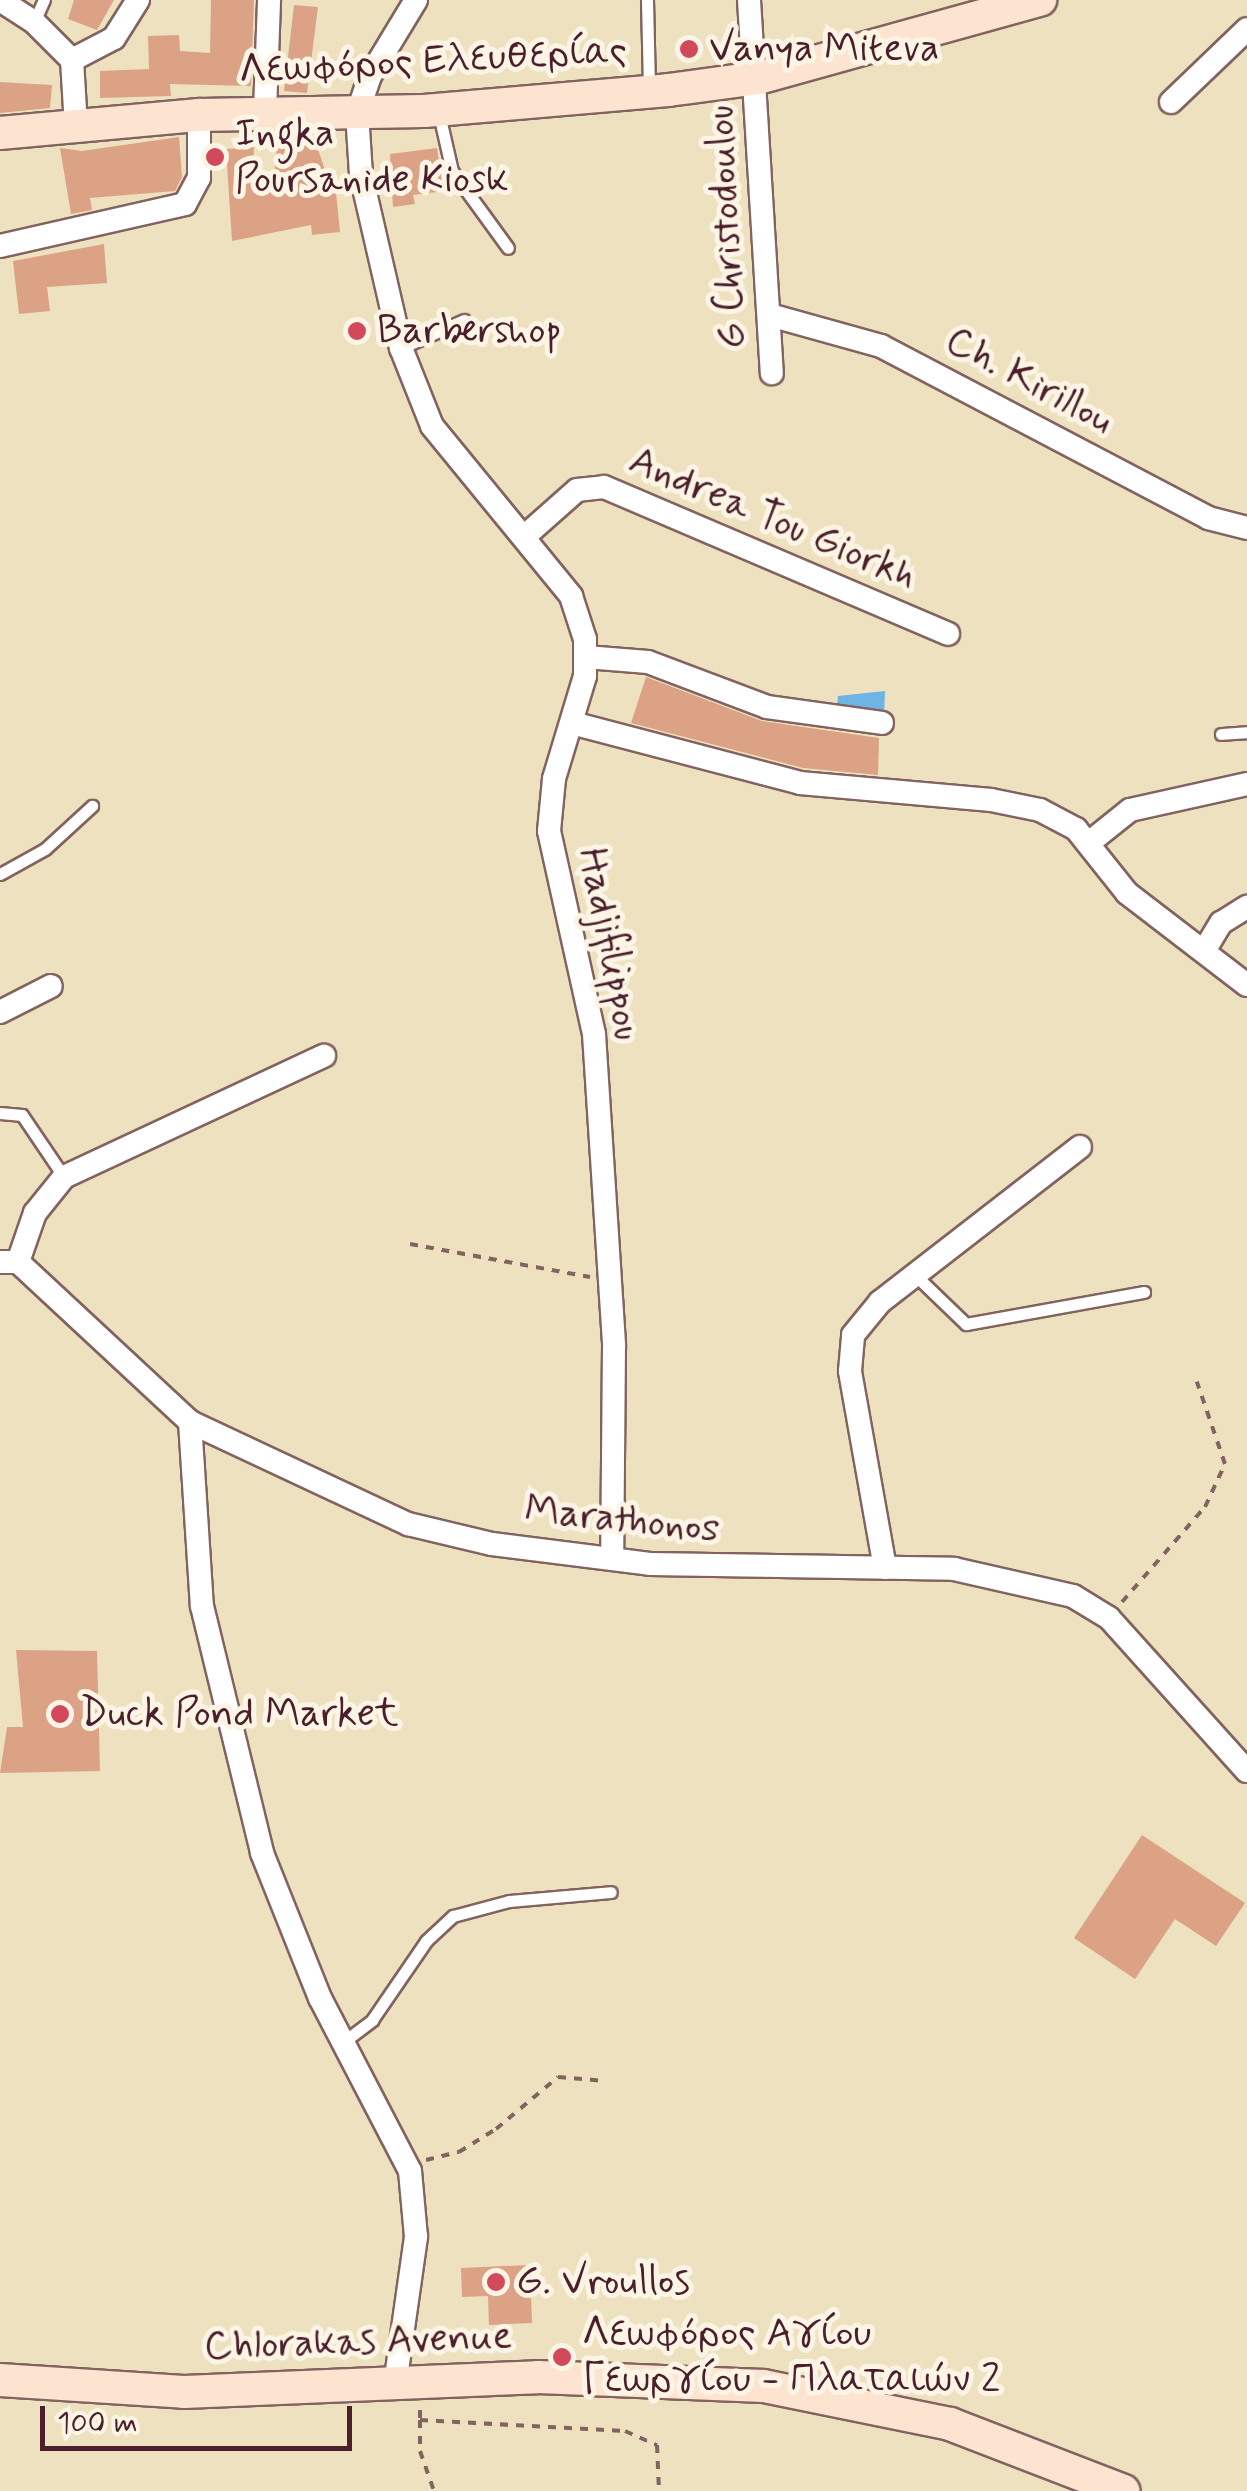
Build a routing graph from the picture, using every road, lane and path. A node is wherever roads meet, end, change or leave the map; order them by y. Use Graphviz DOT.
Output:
graph roads {
  1 [pos="0,0"];
  2 [pos="44,0"];
  3 [pos="138,0"];
  4 [pos="269,0"];
  5 [pos="416,0"];
  6 [pos="647,0"];
  7 [pos="749,0"];
  8 [pos="1040,0"];
  9 [pos="993,8"];
  10 [pos="34,22"];
  11 [pos="1247,29"];
  12 [pos="72,60"];
  13 [pos="758,78"];
  14 [pos="649,93"];
  15 [pos="1171,102"];
  16 [pos="438,110"];
  17 [pos="265,111"];
  18 [pos="357,113"];
  19 [pos="199,115"];
  20 [pos="76,126"];
  21 [pos="0,133"];
  22 [pos="0,246"];
  23 [pos="508,248"];
  24 [pos="770,315"];
  25 [pos="464,320"];
  26 [pos="401,348"];
  27 [pos="772,373"];
  28 [pos="1247,528"];
  29 [pos="525,536"];
  30 [pos="948,634"];
  31 [pos="586,657"];
  32 [pos="882,722"];
  33 [pos="572,723"];
  34 [pos="1247,732"];
  35 [pos="1221,734"];
  36 [pos="1247,784"];
  37 [pos="92,806"];
  38 [pos="1090,842"];
  39 [pos="0,874"];
  40 [pos="1247,908"];
  41 [pos="1204,951"];
  42 [pos="1247,985"];
  43 [pos="51,986"];
  44 [pos="0,1012"];
  45 [pos="324,1056"];
  46 [pos="0,1113"];
  47 [pos="1080,1147"];
  48 [pos="64,1177"];
  49 [pos="410,1244"];
  50 [pos="9,1262"];
  51 [pos="915,1275"];
  52 [pos="609,1280"];
  53 [pos="1144,1292"];
  54 [pos="1198,1382"];
  55 [pos="190,1422"];
  56 [pos="612,1558"];
  57 [pos="885,1568"];
  58 [pos="1109,1618"];
  59 [pos="1243,1755"];
  60 [pos="611,1892"];
  61 [pos="342,2044"];
  62 [pos="606,2081"];
  63 [pos="406,2164"];
  64 [pos="0,2380"];
  65 [pos="406,2383"];
  66 [pos="420,2420"];
  67 [pos="434,2491"];
  68 [pos="658,2491"];
  69 [pos="1124,2491"];
  1 -- 10 [label="street"];
  2 -- 10 [label="lane"];
  3 -- 12 [label="street"];
  4 -- 17 [label="street"];
  5 -- 18 [label="street"];
  6 -- 14 [label="lane"];
  7 -- 13 [label="street, G Christodoulou"];
  8 -- 9 [label="main road, Λεωφόρος Ελευθερίας"];
  9 -- 13 [label="main road, Λεωφόρος Ελευθερίας"];
  10 -- 12 [label="street"];
  11 -- 15 [label="street"];
  12 -- 20 [label="street"];
  13 -- 14 [label="main road, Λεωφόρος Ελευθερίας"];
  13 -- 24 [label="street, G Christodoulou"];
  14 -- 16 [label="main road, Λεωφόρος Ελευθερίας"];
  16 -- 18 [label="main road, Λεωφόρος Ελευθερίας"];
  16 -- 23 [label="lane"];
  17 -- 18 [label="main road, Λεωφόρος Ελευθερίας"];
  17 -- 19 [label="main road, Λεωφόρος Ελευθερίας"];
  18 -- 26 [label="street, Hadjifilippou"];
  19 -- 20 [label="main road, Λεωφόρος Ελευθερίας"];
  19 -- 22 [label="street"];
  20 -- 21 [label="main road, Λεωφόρος Ελευθερίας"];
  24 -- 27 [label="street, G Christodoulou"];
  24 -- 28 [label="street, Ch. Kirillou"];
  25 -- 26 [label="lane"];
  26 -- 29 [label="street, Hadjifilippou"];
  29 -- 30 [label="street, Andrea Tou Giorkh"];
  29 -- 31 [label="street, Hadjifilippou"];
  31 -- 32 [label="street"];
  31 -- 33 [label="street, Hadjifilippou"];
  33 -- 38 [label="street"];
  33 -- 52 [label="street, Hadjifilippou"];
  34 -- 35 [label="lane"];
  36 -- 38 [label="street"];
  37 -- 39 [label="lane"];
  38 -- 41 [label="street"];
  40 -- 41 [label="street"];
  41 -- 42 [label="street"];
  43 -- 44 [label="street"];
  45 -- 48 [label="street"];
  46 -- 48 [label="lane"];
  47 -- 51 [label="street"];
  48 -- 50 [label="street"];
  49 -- 52 [label="path"];
  50 -- 55 [label="street, Marathonos"];
  51 -- 53 [label="lane"];
  51 -- 57 [label="street"];
  52 -- 56 [label="street, Hadjifilippou"];
  54 -- 58 [label="path"];
  55 -- 56 [label="street, Marathonos"];
  55 -- 61 [label="street"];
  56 -- 57 [label="street, Marathonos"];
  57 -- 58 [label="street, Marathonos"];
  58 -- 59 [label="street, Marathonos"];
  60 -- 61 [label="lane"];
  61 -- 63 [label="street"];
  62 -- 63 [label="path"];
  63 -- 65 [label="street"];
  64 -- 65 [label="main road, Chlorakas Avenue"];
  65 -- 66 [label="path"];
  65 -- 69 [label="main road, Chlorakas Avenue"];
  66 -- 67 [label="path"];
  66 -- 68 [label="path"];
}
